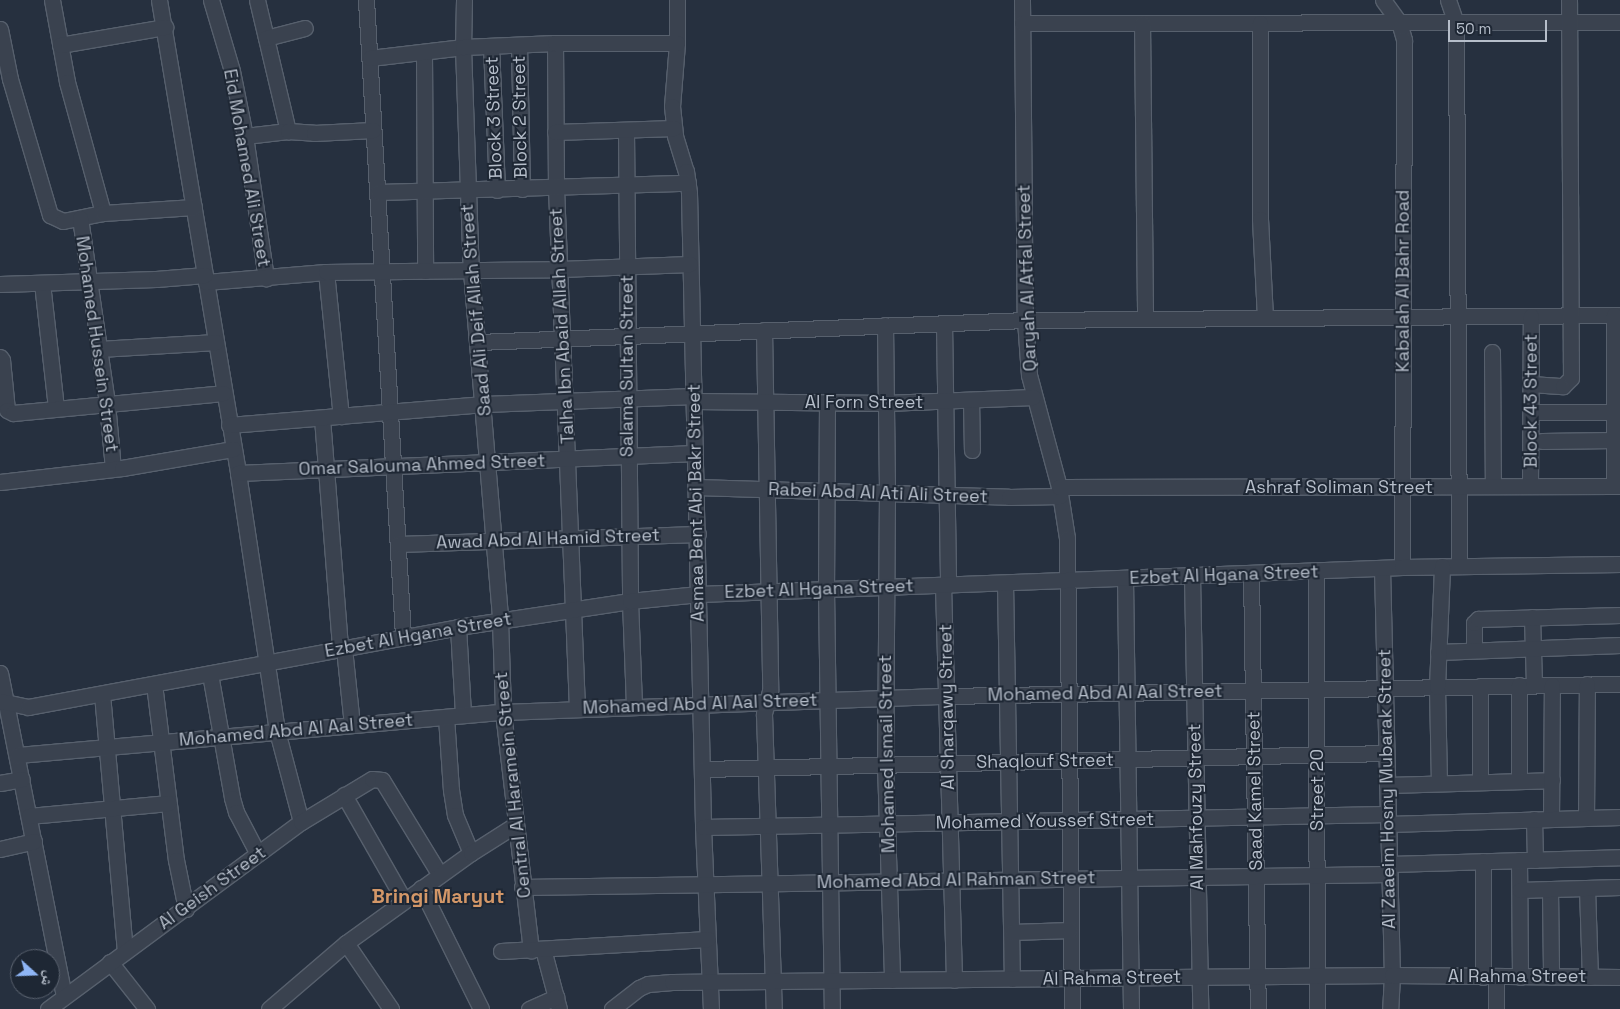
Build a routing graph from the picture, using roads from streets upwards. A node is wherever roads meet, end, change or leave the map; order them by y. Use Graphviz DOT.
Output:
graph roads {
  1 [pos="52,0"];
  2 [pos="159,0"];
  3 [pos="211,0"];
  4 [pos="257,0"];
  5 [pos="366,0"];
  6 [pos="464,0"];
  7 [pos="677,0"];
  8 [pos="1022,0"];
  9 [pos="1383,0"];
  10 [pos="1448,0"];
  11 [pos="1569,0"];
  12 [pos="1399,22"];
  13 [pos="1569,22"];
  14 [pos="1620,22"];
  15 [pos="1022,23"];
  16 [pos="1142,23"];
  17 [pos="1260,23"];
  18 [pos="1456,23"];
  19 [pos="165,27"];
  20 [pos="304,28"];
  21 [pos="0,29"];
  22 [pos="266,38"];
  23 [pos="555,43"];
  24 [pos="678,43"];
  25 [pos="60,45"];
  26 [pos="519,45"];
  27 [pos="491,46"];
  28 [pos="463,47"];
  29 [pos="424,52"];
  30 [pos="370,58"];
  31 [pos="674,128"];
  32 [pos="373,130"];
  33 [pos="288,131"];
  34 [pos="626,131"];
  35 [pos="555,132"];
  36 [pos="245,136"];
  37 [pos="688,183"];
  38 [pos="626,186"];
  39 [pos="556,188"];
  40 [pos="522,189"];
  41 [pos="466,190"];
  42 [pos="497,190"];
  43 [pos="423,191"];
  44 [pos="378,192"];
  45 [pos="194,207"];
  46 [pos="103,213"];
  47 [pos="80,218"];
  48 [pos="690,264"];
  49 [pos="627,266"];
  50 [pos="560,269"];
  51 [pos="383,270"];
  52 [pos="425,271"];
  53 [pos="471,271"];
  54 [pos="326,272"];
  55 [pos="205,278"];
  56 [pos="266,278"];
  57 [pos="89,282"];
  58 [pos="42,283"];
  59 [pos="0,284"];
  60 [pos="1572,315"];
  61 [pos="1617,315"];
  62 [pos="1459,316"];
  63 [pos="1531,316"];
  64 [pos="1402,317"];
  65 [pos="1265,318"];
  66 [pos="1145,319"];
  67 [pos="1025,320"];
  68 [pos="944,323"];
  69 [pos="885,325"];
  70 [pos="764,330"];
  71 [pos="692,333"];
  72 [pos="627,335"];
  73 [pos="563,337"];
  74 [pos="216,342"];
  75 [pos="478,342"];
  76 [pos="99,349"];
  77 [pos="1492,352"];
  78 [pos="0,357"];
  79 [pos="1531,384"];
  80 [pos="223,393"];
  81 [pos="1033,397"];
  82 [pos="628,398"];
  83 [pos="694,398"];
  84 [pos="566,400"];
  85 [pos="971,400"];
  86 [pos="765,402"];
  87 [pos="827,402"];
  88 [pos="945,402"];
  89 [pos="107,403"];
  90 [pos="886,403"];
  91 [pos="484,404"];
  92 [pos="56,407"];
  93 [pos="390,410"];
  94 [pos="1531,412"];
  95 [pos="1614,412"];
  96 [pos="340,416"];
  97 [pos="322,418"];
  98 [pos="229,425"];
  99 [pos="1614,440"];
  100 [pos="1542,441"];
  101 [pos="233,449"];
  102 [pos="972,450"];
  103 [pos="695,453"];
  104 [pos="628,456"];
  105 [pos="568,458"];
  106 [pos="488,461"];
  107 [pos="393,466"];
  108 [pos="324,468"];
  109 [pos="113,469"];
  110 [pos="238,474"];
  111 [pos="0,482"];
  112 [pos="1459,486"];
  113 [pos="1493,486"];
  114 [pos="1530,486"];
  115 [pos="1617,486"];
  116 [pos="696,487"];
  117 [pos="1403,487"];
  118 [pos="767,489"];
  119 [pos="827,492"];
  120 [pos="887,492"];
  121 [pos="1060,492"];
  122 [pos="948,494"];
  123 [pos="698,534"];
  124 [pos="629,536"];
  125 [pos="570,538"];
  126 [pos="494,541"];
  127 [pos="398,544"];
  128 [pos="1620,564"];
  129 [pos="1442,566"];
  130 [pos="1459,566"];
  131 [pos="1402,567"];
  132 [pos="1382,568"];
  133 [pos="1316,571"];
  134 [pos="1251,573"];
  135 [pos="1192,576"];
  136 [pos="1126,579"];
  137 [pos="1067,582"];
  138 [pos="1005,583"];
  139 [pos="946,585"];
  140 [pos="886,587"];
  141 [pos="826,589"];
  142 [pos="770,591"];
  143 [pos="699,594"];
  144 [pos="630,601"];
  145 [pos="573,609"];
  146 [pos="1620,614"];
  147 [pos="1532,617"];
  148 [pos="500,620"];
  149 [pos="458,627"];
  150 [pos="403,636"];
  151 [pos="1620,645"];
  152 [pos="342,648"];
  153 [pos="1533,648"];
  154 [pos="1474,650"];
  155 [pos="1438,652"];
  156 [pos="268,662"];
  157 [pos="0,673"];
  158 [pos="210,674"];
  159 [pos="154,684"];
  160 [pos="1586,684"];
  161 [pos="1620,684"];
  162 [pos="1526,685"];
  163 [pos="1552,685"];
  164 [pos="1480,686"];
  165 [pos="1437,687"];
  166 [pos="1385,688"];
  167 [pos="1316,689"];
  168 [pos="1253,690"];
  169 [pos="1194,692"];
  170 [pos="1127,693"];
  171 [pos="102,694"];
  172 [pos="1067,694"];
  173 [pos="1007,695"];
  174 [pos="946,696"];
  175 [pos="885,698"];
  176 [pos="2,700"];
  177 [pos="828,700"];
  178 [pos="768,702"];
  179 [pos="701,704"];
  180 [pos="634,706"];
  181 [pos="28,707"];
  182 [pos="577,709"];
  183 [pos="503,712"];
  184 [pos="463,715"];
  185 [pos="446,717"];
  186 [pos="352,724"];
  187 [pos="6,725"];
  188 [pos="277,732"];
  189 [pos="220,736"];
  190 [pos="160,742"];
  191 [pos="107,746"];
  192 [pos="1386,754"];
  193 [pos="17,755"];
  194 [pos="1316,755"];
  195 [pos="1254,756"];
  196 [pos="1196,758"];
  197 [pos="1128,759"];
  198 [pos="1068,761"];
  199 [pos="1008,762"];
  200 [pos="948,763"];
  201 [pos="885,765"];
  202 [pos="829,766"];
  203 [pos="766,768"];
  204 [pos="703,769"];
  205 [pos="22,779"];
  206 [pos="1552,780"];
  207 [pos="1519,781"];
  208 [pos="1480,782"];
  209 [pos="0,783"];
  210 [pos="1439,783"];
  211 [pos="1387,785"];
  212 [pos="344,795"];
  213 [pos="168,802"];
  214 [pos="112,808"];
  215 [pos="29,816"];
  216 [pos="1317,816"];
  217 [pos="1255,817"];
  218 [pos="1620,817"];
  219 [pos="1197,818"];
  220 [pos="1586,818"];
  221 [pos="1128,819"];
  222 [pos="1388,819"];
  223 [pos="1534,819"];
  224 [pos="1552,819"];
  225 [pos="1068,820"];
  226 [pos="1010,821"];
  227 [pos="301,822"];
  228 [pos="950,822"];
  229 [pos="887,824"];
  230 [pos="514,825"];
  231 [pos="830,825"];
  232 [pos="768,826"];
  233 [pos="702,827"];
  234 [pos="34,841"];
  235 [pos="0,849"];
  236 [pos="471,853"];
  237 [pos="258,854"];
  238 [pos="1620,857"];
  239 [pos="1519,860"];
  240 [pos="1535,860"];
  241 [pos="1483,861"];
  242 [pos="1389,869"];
  243 [pos="440,875"];
  244 [pos="1317,875"];
  245 [pos="1256,876"];
  246 [pos="1198,877"];
  247 [pos="1129,878"];
  248 [pos="1069,879"];
  249 [pos="951,880"];
  250 [pos="1011,880"];
  251 [pos="830,882"];
  252 [pos="889,882"];
  253 [pos="770,883"];
  254 [pos="705,884"];
  255 [pos="522,887"];
  256 [pos="1620,887"];
  257 [pos="422,888"];
  258 [pos="1587,888"];
  259 [pos="1550,889"];
  260 [pos="1520,890"];
  261 [pos="404,900"];
  262 [pos="186,909"];
  263 [pos="1070,930"];
  264 [pos="1012,932"];
  265 [pos="708,940"];
  266 [pos="346,943"];
  267 [pos="537,949"];
  268 [pos="125,951"];
  269 [pos="501,951"];
  270 [pos="110,962"];
  271 [pos="1392,975"];
  272 [pos="1317,976"];
  273 [pos="1490,976"];
  274 [pos="1258,977"];
  275 [pos="1520,977"];
  276 [pos="1551,977"];
  277 [pos="1590,977"];
  278 [pos="1620,977"];
  279 [pos="1130,978"];
  280 [pos="1199,978"];
  281 [pos="1012,979"];
  282 [pos="1071,979"];
  283 [pos="892,980"];
  284 [pos="954,980"];
  285 [pos="832,981"];
  286 [pos="710,982"];
  287 [pos="773,982"];
  288 [pos="64,996"];
  289 [pos="557,1003"];
  290 [pos="48,1009"];
  291 [pos="147,1009"];
  292 [pos="270,1009"];
  293 [pos="391,1009"];
  294 [pos="482,1009"];
  295 [pos="529,1009"];
  296 [pos="612,1009"];
  297 [pos="711,1009"];
  298 [pos="774,1009"];
  299 [pos="832,1009"];
  300 [pos="1072,1009"];
  301 [pos="1131,1009"];
  302 [pos="1200,1009"];
  303 [pos="1258,1009"];
  304 [pos="1317,1009"];
  305 [pos="1390,1009"];
  306 [pos="1496,1009"];
  1 -- 25 [label="street"];
  2 -- 19 [label="street"];
  3 -- 36 [label="street, Eid Mohamed Ali Street"];
  4 -- 22 [label="street"];
  5 -- 30 [label="street"];
  6 -- 28 [label="street, Saad Ali Deif Allah Street"];
  7 -- 24 [label="street, Asmaa Bent Abi Bakr Street"];
  8 -- 15 [label="street, Qaryah Al Atfal Street"];
  9 -- 12 [label="street, Kabalah Al Bahr Road"];
  10 -- 18 [label="street"];
  11 -- 13 [label="street"];
  12 -- 17 [label="street"];
  12 -- 18 [label="street"];
  12 -- 64 [label="street, Kabalah Al Bahr Road"];
  13 -- 14 [label="street"];
  13 -- 18 [label="street"];
  13 -- 60 [label="street"];
  15 -- 16 [label="street"];
  15 -- 67 [label="street, Qaryah Al Atfal Street"];
  16 -- 17 [label="street"];
  16 -- 66 [label="street"];
  17 -- 65 [label="street"];
  18 -- 62 [label="street"];
  19 -- 25 [label="street"];
  19 -- 45 [label="street"];
  20 -- 22 [label="street"];
  21 -- 47 [label="street"];
  22 -- 33 [label="street"];
  23 -- 24 [label="street"];
  23 -- 26 [label="street"];
  23 -- 35 [label="street, Talha Ibn Abaid Allah Street"];
  24 -- 31 [label="street, Asmaa Bent Abi Bakr Street"];
  25 -- 46 [label="street"];
  26 -- 27 [label="street"];
  26 -- 40 [label="street, Block 2 Street"];
  27 -- 28 [label="street"];
  27 -- 42 [label="street, Block 3 Street"];
  28 -- 29 [label="street"];
  28 -- 41 [label="street, Saad Ali Deif Allah Street"];
  29 -- 30 [label="street"];
  29 -- 43 [label="street"];
  30 -- 32 [label="street"];
  31 -- 34 [label="street"];
  31 -- 37 [label="street, Asmaa Bent Abi Bakr Street"];
  32 -- 33 [label="street"];
  32 -- 44 [label="street"];
  33 -- 36 [label="street"];
  34 -- 35 [label="street"];
  34 -- 38 [label="street, Salama Sultan Street"];
  35 -- 39 [label="street, Talha Ibn Abaid Allah Street"];
  36 -- 56 [label="street, Eid Mohamed Ali Street"];
  37 -- 38 [label="street"];
  37 -- 48 [label="street, Asmaa Bent Abi Bakr Street"];
  38 -- 39 [label="street"];
  38 -- 49 [label="street, Salama Sultan Street"];
  39 -- 40 [label="street"];
  39 -- 50 [label="street, Talha Ibn Abaid Allah Street"];
  40 -- 42 [label="street"];
  41 -- 42 [label="street"];
  41 -- 43 [label="street"];
  41 -- 53 [label="street, Saad Ali Deif Allah Street"];
  43 -- 44 [label="street"];
  43 -- 52 [label="street"];
  44 -- 51 [label="street"];
  45 -- 46 [label="street"];
  45 -- 55 [label="street"];
  46 -- 47 [label="street"];
  47 -- 57 [label="street, Mohamed Hussein Street"];
  48 -- 49 [label="street"];
  48 -- 71 [label="street, Asmaa Bent Abi Bakr Street"];
  49 -- 50 [label="street"];
  49 -- 72 [label="street, Salama Sultan Street"];
  50 -- 53 [label="street"];
  50 -- 73 [label="street, Talha Ibn Abaid Allah Street"];
  51 -- 52 [label="street"];
  51 -- 54 [label="street"];
  51 -- 93 [label="street"];
  52 -- 53 [label="street"];
  53 -- 75 [label="street, Saad Ali Deif Allah Street"];
  54 -- 56 [label="street"];
  54 -- 96 [label="street"];
  55 -- 56 [label="street"];
  55 -- 57 [label="street"];
  55 -- 74 [label="street"];
  57 -- 58 [label="street"];
  57 -- 76 [label="street, Mohamed Hussein Street"];
  58 -- 59 [label="street"];
  58 -- 92 [label="street"];
  60 -- 61 [label="street"];
  60 -- 63 [label="street"];
  60 -- 79 [label="street"];
  61 -- 95 [label="street"];
  62 -- 63 [label="street"];
  62 -- 64 [label="street"];
  62 -- 112 [label="street"];
  63 -- 79 [label="street, Block 43 Street"];
  64 -- 65 [label="street"];
  64 -- 117 [label="street, Kabalah Al Bahr Road"];
  65 -- 66 [label="street"];
  66 -- 67 [label="street"];
  67 -- 68 [label="street"];
  67 -- 81 [label="street, Qaryah Al Atfal Street"];
  68 -- 69 [label="street"];
  68 -- 88 [label="street, Al Sharqawy Street"];
  69 -- 70 [label="street"];
  69 -- 90 [label="street, Mohamed Ismail Street"];
  70 -- 71 [label="street"];
  70 -- 86 [label="street"];
  71 -- 72 [label="street"];
  71 -- 83 [label="street, Asmaa Bent Abi Bakr Street"];
  72 -- 73 [label="street"];
  72 -- 82 [label="street, Salama Sultan Street"];
  73 -- 75 [label="street"];
  73 -- 84 [label="street, Talha Ibn Abaid Allah Street"];
  74 -- 76 [label="street"];
  74 -- 80 [label="street"];
  75 -- 91 [label="street, Saad Ali Deif Allah Street"];
  76 -- 89 [label="street, Mohamed Hussein Street"];
  77 -- 113 [label="street"];
  78 -- 92 [label="street"];
  79 -- 94 [label="street, Block 43 Street"];
  80 -- 89 [label="street"];
  80 -- 98 [label="street"];
  81 -- 85 [label="street, Al Forn Street"];
  81 -- 121 [label="street, Qaryah Al Atfal Street"];
  82 -- 83 [label="street, Al Forn Street"];
  82 -- 84 [label="street, Al Forn Street"];
  82 -- 104 [label="street, Salama Sultan Street"];
  83 -- 86 [label="street, Al Forn Street"];
  83 -- 103 [label="street, Asmaa Bent Abi Bakr Street"];
  84 -- 91 [label="street, Al Forn Street"];
  84 -- 105 [label="street, Talha Ibn Abaid Allah Street"];
  85 -- 88 [label="street, Al Forn Street"];
  85 -- 102 [label="street"];
  86 -- 87 [label="street, Al Forn Street"];
  86 -- 118 [label="street"];
  87 -- 90 [label="street, Al Forn Street"];
  87 -- 119 [label="street"];
  88 -- 90 [label="street, Al Forn Street"];
  88 -- 122 [label="street, Al Sharqawy Street"];
  89 -- 92 [label="street"];
  89 -- 109 [label="street, Mohamed Hussein Street"];
  90 -- 120 [label="street, Mohamed Ismail Street"];
  91 -- 93 [label="street, Al Forn Street"];
  91 -- 106 [label="street, Saad Ali Deif Allah Street"];
  93 -- 96 [label="street, Al Forn Street"];
  93 -- 107 [label="street"];
  94 -- 95 [label="street"];
  94 -- 114 [label="street, Block 43 Street"];
  95 -- 99 [label="street"];
  96 -- 97 [label="street, Al Forn Street"];
  97 -- 98 [label="street, Al Forn Street"];
  97 -- 108 [label="street"];
  98 -- 101 [label="street"];
  99 -- 100 [label="street"];
  99 -- 115 [label="street"];
  101 -- 109 [label="street"];
  101 -- 110 [label="street"];
  103 -- 104 [label="street, Omar Salouma Ahmed Street"];
  103 -- 116 [label="street, Asmaa Bent Abi Bakr Street"];
  104 -- 105 [label="street, Omar Salouma Ahmed Street"];
  104 -- 124 [label="street, Salama Sultan Street"];
  105 -- 106 [label="street, Omar Salouma Ahmed Street"];
  105 -- 125 [label="street, Talha Ibn Abaid Allah Street"];
  106 -- 107 [label="street, Omar Salouma Ahmed Street"];
  106 -- 126 [label="street, Saad Ali Deif Allah Street"];
  107 -- 108 [label="street, Omar Salouma Ahmed Street"];
  107 -- 127 [label="street"];
  108 -- 110 [label="street, Omar Salouma Ahmed Street"];
  108 -- 152 [label="street"];
  109 -- 111 [label="street"];
  110 -- 156 [label="street"];
  112 -- 113 [label="street, Ashraf Soliman Street"];
  112 -- 117 [label="street, Ashraf Soliman Street"];
  112 -- 130 [label="street"];
  113 -- 114 [label="street, Ashraf Soliman Street"];
  114 -- 115 [label="street, Ashraf Soliman Street"];
  116 -- 118 [label="street, Rabei Abd Al Ati Ali Street"];
  116 -- 123 [label="street, Asmaa Bent Abi Bakr Street"];
  117 -- 121 [label="street, Ashraf Soliman Street"];
  117 -- 131 [label="street, Kabalah Al Bahr Road"];
  118 -- 119 [label="street, Rabei Abd Al Ati Ali Street"];
  118 -- 142 [label="street"];
  119 -- 120 [label="street, Rabei Abd Al Ati Ali Street"];
  119 -- 141 [label="street"];
  120 -- 122 [label="street, Rabei Abd Al Ati Ali Street"];
  120 -- 140 [label="street, Mohamed Ismail Street"];
  121 -- 122 [label="street, Rabei Abd Al Ati Ali Street"];
  121 -- 137 [label="street, Qaryah Al Atfal Street"];
  122 -- 139 [label="street, Al Sharqawy Street"];
  123 -- 124 [label="street, Awad Abd Al Hamid Street"];
  123 -- 143 [label="street, Asmaa Bent Abi Bakr Street"];
  124 -- 125 [label="street, Awad Abd Al Hamid Street"];
  124 -- 144 [label="street, Salama Sultan Street"];
  125 -- 126 [label="street, Awad Abd Al Hamid Street"];
  125 -- 145 [label="street, Talha Ibn Abaid Allah Street"];
  126 -- 127 [label="street, Awad Abd Al Hamid Street"];
  126 -- 148 [label="street, Saad Ali Deif Allah Street"];
  127 -- 150 [label="street"];
  128 -- 130 [label="street, Ezbet Al Hgana Street"];
  129 -- 130 [label="street, Ezbet Al Hgana Street"];
  129 -- 131 [label="street, Ezbet Al Hgana Street"];
  129 -- 155 [label="street"];
  131 -- 132 [label="street, Ezbet Al Hgana Street"];
  132 -- 133 [label="street, Ezbet Al Hgana Street"];
  132 -- 166 [label="street, Al Zaaeim Hosny Mubarak Street"];
  133 -- 134 [label="street, Ezbet Al Hgana Street"];
  133 -- 167 [label="street, Street 20"];
  134 -- 135 [label="street, Ezbet Al Hgana Street"];
  134 -- 168 [label="street, Saad Kamel Street"];
  135 -- 136 [label="street, Ezbet Al Hgana Street"];
  135 -- 169 [label="street, Al Mahfouzy Street"];
  136 -- 137 [label="street, Ezbet Al Hgana Street"];
  136 -- 170 [label="street"];
  137 -- 138 [label="street, Ezbet Al Hgana Street"];
  137 -- 172 [label="street, Qaryah Al Atfal Street"];
  138 -- 139 [label="street, Ezbet Al Hgana Street"];
  138 -- 173 [label="street"];
  139 -- 140 [label="street, Ezbet Al Hgana Street"];
  139 -- 174 [label="street, Al Sharqawy Street"];
  140 -- 141 [label="street, Ezbet Al Hgana Street"];
  140 -- 175 [label="street, Mohamed Ismail Street"];
  141 -- 142 [label="street, Ezbet Al Hgana Street"];
  141 -- 177 [label="street"];
  142 -- 143 [label="street, Ezbet Al Hgana Street"];
  142 -- 178 [label="street"];
  143 -- 144 [label="street, Ezbet Al Hgana Street"];
  143 -- 179 [label="street, Asmaa Bent Abi Bakr Street"];
  144 -- 145 [label="street, Ezbet Al Hgana Street"];
  144 -- 180 [label="street, Salama Sultan Street"];
  145 -- 148 [label="street, Ezbet Al Hgana Street"];
  145 -- 182 [label="street, Talha Ibn Abaid Allah Street"];
  146 -- 147 [label="street"];
  147 -- 153 [label="street"];
  147 -- 154 [label="street"];
  148 -- 149 [label="street, Ezbet Al Hgana Street"];
  148 -- 183 [label="street, Central Al Haramein Street"];
  149 -- 150 [label="street, Ezbet Al Hgana Street"];
  149 -- 184 [label="street"];
  150 -- 152 [label="street, Ezbet Al Hgana Street"];
  151 -- 153 [label="street"];
  152 -- 156 [label="street, Ezbet Al Hgana Street"];
  152 -- 186 [label="street"];
  153 -- 154 [label="street"];
  153 -- 162 [label="street"];
  154 -- 155 [label="street"];
  155 -- 165 [label="street"];
  156 -- 158 [label="street, Ezbet Al Hgana Street"];
  156 -- 188 [label="street"];
  157 -- 176 [label="street"];
  158 -- 159 [label="street, Ezbet Al Hgana Street"];
  158 -- 189 [label="street"];
  159 -- 171 [label="street, Ezbet Al Hgana Street"];
  159 -- 190 [label="street"];
  160 -- 161 [label="street, Mohamed Abd Al Aal Street"];
  160 -- 163 [label="street, Mohamed Abd Al Aal Street"];
  160 -- 220 [label="street"];
  162 -- 163 [label="street, Mohamed Abd Al Aal Street"];
  162 -- 164 [label="street, Mohamed Abd Al Aal Street"];
  162 -- 207 [label="street"];
  163 -- 206 [label="street"];
  164 -- 165 [label="street, Mohamed Abd Al Aal Street"];
  164 -- 208 [label="street"];
  165 -- 166 [label="street, Mohamed Abd Al Aal Street"];
  165 -- 210 [label="street"];
  166 -- 167 [label="street, Mohamed Abd Al Aal Street"];
  166 -- 192 [label="street, Al Zaaeim Hosny Mubarak Street"];
  167 -- 168 [label="street, Mohamed Abd Al Aal Street"];
  167 -- 194 [label="street, Street 20"];
  168 -- 169 [label="street, Mohamed Abd Al Aal Street"];
  168 -- 195 [label="street, Saad Kamel Street"];
  169 -- 170 [label="street, Mohamed Abd Al Aal Street"];
  169 -- 196 [label="street, Al Mahfouzy Street"];
  170 -- 172 [label="street, Mohamed Abd Al Aal Street"];
  170 -- 197 [label="street"];
  171 -- 181 [label="street, Ezbet Al Hgana Street"];
  171 -- 191 [label="street"];
  172 -- 173 [label="street, Mohamed Abd Al Aal Street"];
  172 -- 198 [label="street, Qaryah Al Atfal Street"];
  173 -- 174 [label="street, Mohamed Abd Al Aal Street"];
  173 -- 199 [label="street"];
  174 -- 175 [label="street, Mohamed Abd Al Aal Street"];
  174 -- 200 [label="street, Al Sharqawy Street"];
  175 -- 177 [label="street, Mohamed Abd Al Aal Street"];
  175 -- 201 [label="street, Mohamed Ismail Street"];
  176 -- 181 [label="street"];
  176 -- 187 [label="street"];
  177 -- 178 [label="street, Mohamed Abd Al Aal Street"];
  177 -- 202 [label="street"];
  178 -- 179 [label="street, Mohamed Abd Al Aal Street"];
  178 -- 203 [label="street"];
  179 -- 180 [label="street, Mohamed Abd Al Aal Street"];
  179 -- 204 [label="street, Asmaa Bent Abi Bakr Street"];
  180 -- 182 [label="street, Mohamed Abd Al Aal Street"];
  181 -- 187 [label="street"];
  182 -- 183 [label="street, Mohamed Abd Al Aal Street"];
  183 -- 184 [label="street, Mohamed Abd Al Aal Street"];
  183 -- 230 [label="street, Central Al Haramein Street"];
  184 -- 185 [label="street, Mohamed Abd Al Aal Street"];
  185 -- 186 [label="street, Mohamed Abd Al Aal Street"];
  185 -- 236 [label="street"];
  186 -- 188 [label="street, Mohamed Abd Al Aal Street"];
  187 -- 193 [label="street"];
  188 -- 189 [label="street, Mohamed Abd Al Aal Street"];
  188 -- 227 [label="street"];
  189 -- 190 [label="street, Mohamed Abd Al Aal Street"];
  189 -- 237 [label="street"];
  190 -- 191 [label="street, Mohamed Abd Al Aal Street"];
  190 -- 213 [label="street"];
  191 -- 193 [label="street, Mohamed Abd Al Aal Street"];
  191 -- 214 [label="street"];
  192 -- 194 [label="street, Shaqlouf Street"];
  192 -- 211 [label="street, Al Zaaeim Hosny Mubarak Street"];
  193 -- 205 [label="street"];
  194 -- 195 [label="street, Shaqlouf Street"];
  194 -- 216 [label="street, Street 20"];
  195 -- 196 [label="street, Shaqlouf Street"];
  195 -- 217 [label="street, Saad Kamel Street"];
  196 -- 197 [label="street, Shaqlouf Street"];
  196 -- 219 [label="street, Al Mahfouzy Street"];
  197 -- 198 [label="street, Shaqlouf Street"];
  197 -- 221 [label="street"];
  198 -- 199 [label="street, Shaqlouf Street"];
  198 -- 225 [label="street, Qaryah Al Atfal Street"];
  199 -- 200 [label="street, Shaqlouf Street"];
  199 -- 226 [label="street"];
  200 -- 201 [label="street, Shaqlouf Street"];
  200 -- 228 [label="street, Al Sharqawy Street"];
  201 -- 202 [label="street, Shaqlouf Street"];
  201 -- 229 [label="street, Mohamed Ismail Street"];
  202 -- 203 [label="street, Shaqlouf Street"];
  202 -- 231 [label="street"];
  203 -- 204 [label="street, Shaqlouf Street"];
  203 -- 232 [label="street"];
  204 -- 233 [label="street, Asmaa Bent Abi Bakr Street"];
  205 -- 209 [label="street"];
  205 -- 215 [label="street"];
  206 -- 207 [label="street"];
  206 -- 224 [label="street"];
  207 -- 208 [label="street"];
  208 -- 210 [label="street"];
  210 -- 211 [label="street"];
  211 -- 222 [label="street, Al Zaaeim Hosny Mubarak Street"];
  212 -- 227 [label="street, Al Geish Street"];
  212 -- 243 [label="street, Al Geish Street"];
  212 -- 261 [label="street"];
  213 -- 214 [label="street"];
  213 -- 262 [label="street"];
  214 -- 215 [label="street"];
  214 -- 268 [label="street"];
  215 -- 234 [label="street"];
  216 -- 217 [label="street, Mohamed Youssef Street"];
  216 -- 222 [label="street, Mohamed Youssef Street"];
  216 -- 244 [label="street, Street 20"];
  217 -- 219 [label="street, Mohamed Youssef Street"];
  217 -- 245 [label="street, Saad Kamel Street"];
  218 -- 220 [label="street, Mohamed Youssef Street"];
  219 -- 221 [label="street, Mohamed Youssef Street"];
  219 -- 246 [label="street, Al Mahfouzy Street"];
  220 -- 224 [label="street, Mohamed Youssef Street"];
  221 -- 225 [label="street, Mohamed Youssef Street"];
  221 -- 247 [label="street"];
  222 -- 223 [label="street, Mohamed Youssef Street"];
  222 -- 242 [label="street, Al Zaaeim Hosny Mubarak Street"];
  223 -- 224 [label="street, Mohamed Youssef Street"];
  223 -- 240 [label="street"];
  225 -- 226 [label="street, Mohamed Youssef Street"];
  225 -- 248 [label="street, Qaryah Al Atfal Street"];
  226 -- 228 [label="street, Mohamed Youssef Street"];
  226 -- 250 [label="street"];
  227 -- 237 [label="street, Al Geish Street"];
  228 -- 229 [label="street, Mohamed Youssef Street"];
  228 -- 249 [label="street, Al Sharqawy Street"];
  229 -- 231 [label="street, Mohamed Youssef Street"];
  229 -- 252 [label="street, Mohamed Ismail Street"];
  230 -- 236 [label="street"];
  230 -- 255 [label="street, Central Al Haramein Street"];
  231 -- 232 [label="street, Mohamed Youssef Street"];
  231 -- 251 [label="street"];
  232 -- 233 [label="street, Mohamed Youssef Street"];
  232 -- 253 [label="street"];
  233 -- 254 [label="street, Asmaa Bent Abi Bakr Street"];
  234 -- 235 [label="street"];
  234 -- 288 [label="street"];
  236 -- 243 [label="street"];
  237 -- 262 [label="street, Al Geish Street"];
  238 -- 240 [label="street, Mohamed Abd Al Rahman Street"];
  239 -- 240 [label="street, Mohamed Abd Al Rahman Street"];
  239 -- 241 [label="street, Mohamed Abd Al Rahman Street"];
  239 -- 260 [label="street"];
  241 -- 242 [label="street, Mohamed Abd Al Rahman Street"];
  241 -- 273 [label="street"];
  242 -- 244 [label="street, Mohamed Abd Al Rahman Street"];
  242 -- 271 [label="street, Al Zaaeim Hosny Mubarak Street"];
  243 -- 257 [label="street"];
  244 -- 245 [label="street, Mohamed Abd Al Rahman Street"];
  244 -- 272 [label="street, Street 20"];
  245 -- 246 [label="street, Mohamed Abd Al Rahman Street"];
  245 -- 274 [label="street, Saad Kamel Street"];
  246 -- 247 [label="street, Mohamed Abd Al Rahman Street"];
  246 -- 280 [label="street, Al Mahfouzy Street"];
  247 -- 248 [label="street, Mohamed Abd Al Rahman Street"];
  247 -- 279 [label="street"];
  248 -- 250 [label="street, Mohamed Abd Al Rahman Street"];
  248 -- 263 [label="street, Qaryah Al Atfal Street"];
  249 -- 250 [label="street, Mohamed Abd Al Rahman Street"];
  249 -- 252 [label="street, Mohamed Abd Al Rahman Street"];
  249 -- 284 [label="street, Al Sharqawy Street"];
  250 -- 264 [label="street"];
  251 -- 252 [label="street, Mohamed Abd Al Rahman Street"];
  251 -- 253 [label="street, Mohamed Abd Al Rahman Street"];
  251 -- 285 [label="street"];
  252 -- 283 [label="street, Mohamed Ismail Street"];
  253 -- 254 [label="street, Mohamed Abd Al Rahman Street"];
  253 -- 287 [label="street"];
  254 -- 255 [label="street, Mohamed Abd Al Rahman Street"];
  254 -- 265 [label="street, Asmaa Bent Abi Bakr Street"];
  255 -- 267 [label="street, Central Al Haramein Street"];
  256 -- 258 [label="street"];
  257 -- 261 [label="street"];
  257 -- 294 [label="street"];
  258 -- 259 [label="street"];
  258 -- 277 [label="street"];
  259 -- 260 [label="street"];
  259 -- 276 [label="street"];
  260 -- 275 [label="street"];
  261 -- 266 [label="street"];
  262 -- 268 [label="street, Al Geish Street"];
  263 -- 264 [label="street"];
  263 -- 282 [label="street, Qaryah Al Atfal Street"];
  264 -- 281 [label="street"];
  265 -- 267 [label="street"];
  265 -- 286 [label="street, Asmaa Bent Abi Bakr Street"];
  266 -- 292 [label="street"];
  266 -- 293 [label="street"];
  267 -- 269 [label="street"];
  267 -- 289 [label="street, Central Al Haramein Street"];
  268 -- 270 [label="street, Al Geish Street"];
  270 -- 288 [label="street, Al Geish Street"];
  270 -- 291 [label="street"];
  271 -- 272 [label="street, Al Rahma Street"];
  271 -- 273 [label="street, Al Rahma Street"];
  271 -- 305 [label="street, Al Zaaeim Hosny Mubarak Street"];
  272 -- 274 [label="street, Al Rahma Street"];
  272 -- 304 [label="street, Street 20"];
  273 -- 275 [label="street, Al Rahma Street"];
  273 -- 306 [label="street"];
  274 -- 280 [label="street, Al Rahma Street"];
  274 -- 303 [label="street, Saad Kamel Street"];
  275 -- 276 [label="street, Al Rahma Street"];
  276 -- 277 [label="street, Al Rahma Street"];
  277 -- 278 [label="street, Al Rahma Street"];
  279 -- 280 [label="street, Al Rahma Street"];
  279 -- 282 [label="street, Al Rahma Street"];
  279 -- 301 [label="street"];
  280 -- 302 [label="street, Al Mahfouzy Street"];
  281 -- 282 [label="street, Al Rahma Street"];
  281 -- 284 [label="street, Al Rahma Street"];
  282 -- 300 [label="street, Qaryah Al Atfal Street"];
  283 -- 284 [label="street, Al Rahma Street"];
  283 -- 285 [label="street, Al Rahma Street"];
  285 -- 287 [label="street, Al Rahma Street"];
  285 -- 299 [label="street"];
  286 -- 287 [label="street, Al Rahma Street"];
  286 -- 296 [label="street, Al Rahma Street"];
  286 -- 297 [label="street, Asmaa Bent Abi Bakr Street"];
  287 -- 298 [label="street"];
  288 -- 290 [label="street, Al Geish Street"];
  289 -- 295 [label="street"];
}
